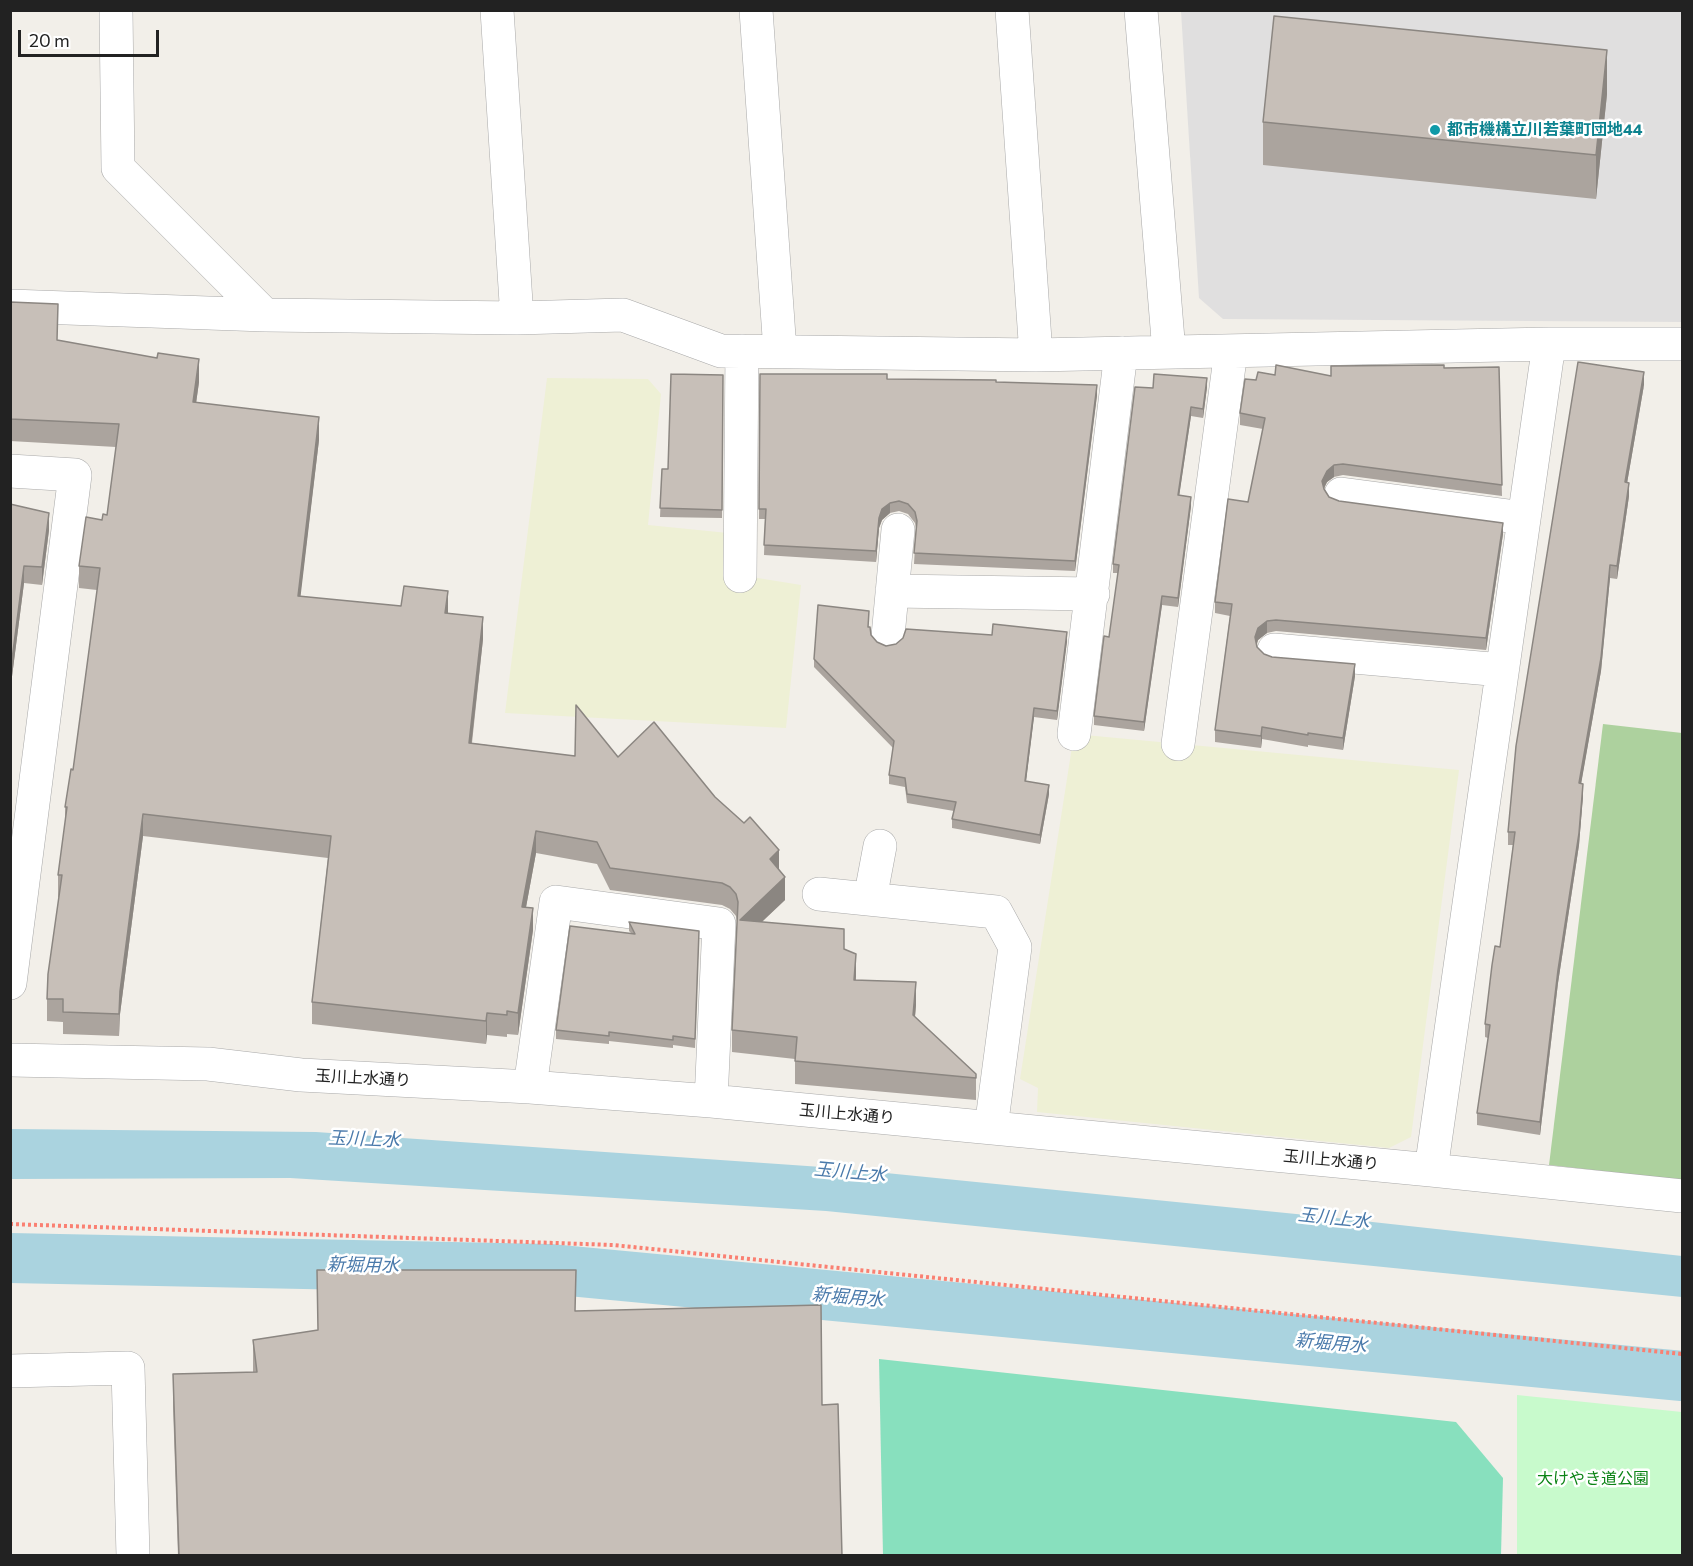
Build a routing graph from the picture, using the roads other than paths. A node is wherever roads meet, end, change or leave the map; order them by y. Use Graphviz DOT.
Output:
graph roads {
  1 [pos="116,10"];
  2 [pos="497,10"];
  3 [pos="756,10"];
  4 [pos="1012,10"];
  5 [pos="1141,10"];
  6 [pos="10,306"];
  7 [pos="265,315"];
  8 [pos="517,318"];
  9 [pos="1549,344"];
  10 [pos="1683,344"];
  11 [pos="742,351"];
  12 [pos="780,351"];
  13 [pos="1231,351"];
  14 [pos="1169,352"];
  15 [pos="1121,353"];
  16 [pos="1036,355"];
  17 [pos="10,471"];
  18 [pos="1341,494"];
  19 [pos="1524,518"];
  20 [pos="898,530"];
  21 [pos="740,576"];
  22 [pos="892,591"];
  23 [pos="1093,594"];
  24 [pos="888,636"];
  25 [pos="1275,650"];
  26 [pos="1502,670"];
  27 [pos="1074,734"];
  28 [pos="1178,744"];
  29 [pos="880,846"];
  30 [pos="819,894"];
  31 [pos="870,899"];
  32 [pos="10,982"];
  33 [pos="10,1060"];
  34 [pos="530,1087"];
  35 [pos="711,1101"];
  36 [pos="991,1128"];
  37 [pos="1431,1170"];
  38 [pos="1683,1196"];
  39 [pos="10,1371"];
  40 [pos="133,1556"];
  1 -- 7 [label="street"];
  2 -- 8 [label="street"];
  3 -- 12 [label="street"];
  4 -- 16 [label="street"];
  5 -- 14 [label="street"];
  6 -- 7 [label="street"];
  7 -- 8 [label="street"];
  8 -- 11 [label="street"];
  9 -- 10 [label="street"];
  9 -- 13 [label="street"];
  9 -- 19 [label="street"];
  11 -- 12 [label="street"];
  11 -- 21 [label="street"];
  12 -- 16 [label="street"];
  13 -- 14 [label="street"];
  13 -- 28 [label="street"];
  14 -- 15 [label="street"];
  15 -- 16 [label="street"];
  15 -- 23 [label="street"];
  17 -- 32 [label="street"];
  18 -- 19 [label="street"];
  19 -- 26 [label="street"];
  20 -- 22 [label="street"];
  22 -- 23 [label="street"];
  22 -- 24 [label="street"];
  23 -- 27 [label="street"];
  25 -- 26 [label="street"];
  26 -- 37 [label="street"];
  29 -- 31 [label="street"];
  30 -- 31 [label="street"];
  31 -- 36 [label="street"];
  33 -- 34 [label="street, 玉川上水通り"];
  34 -- 35 [label="street, 玉川上水通り"];
  34 -- 35 [label="street"];
  35 -- 36 [label="street, 玉川上水通り"];
  36 -- 37 [label="street, 玉川上水通り"];
  37 -- 38 [label="street, 玉川上水通り"];
  39 -- 40 [label="street"];
}
